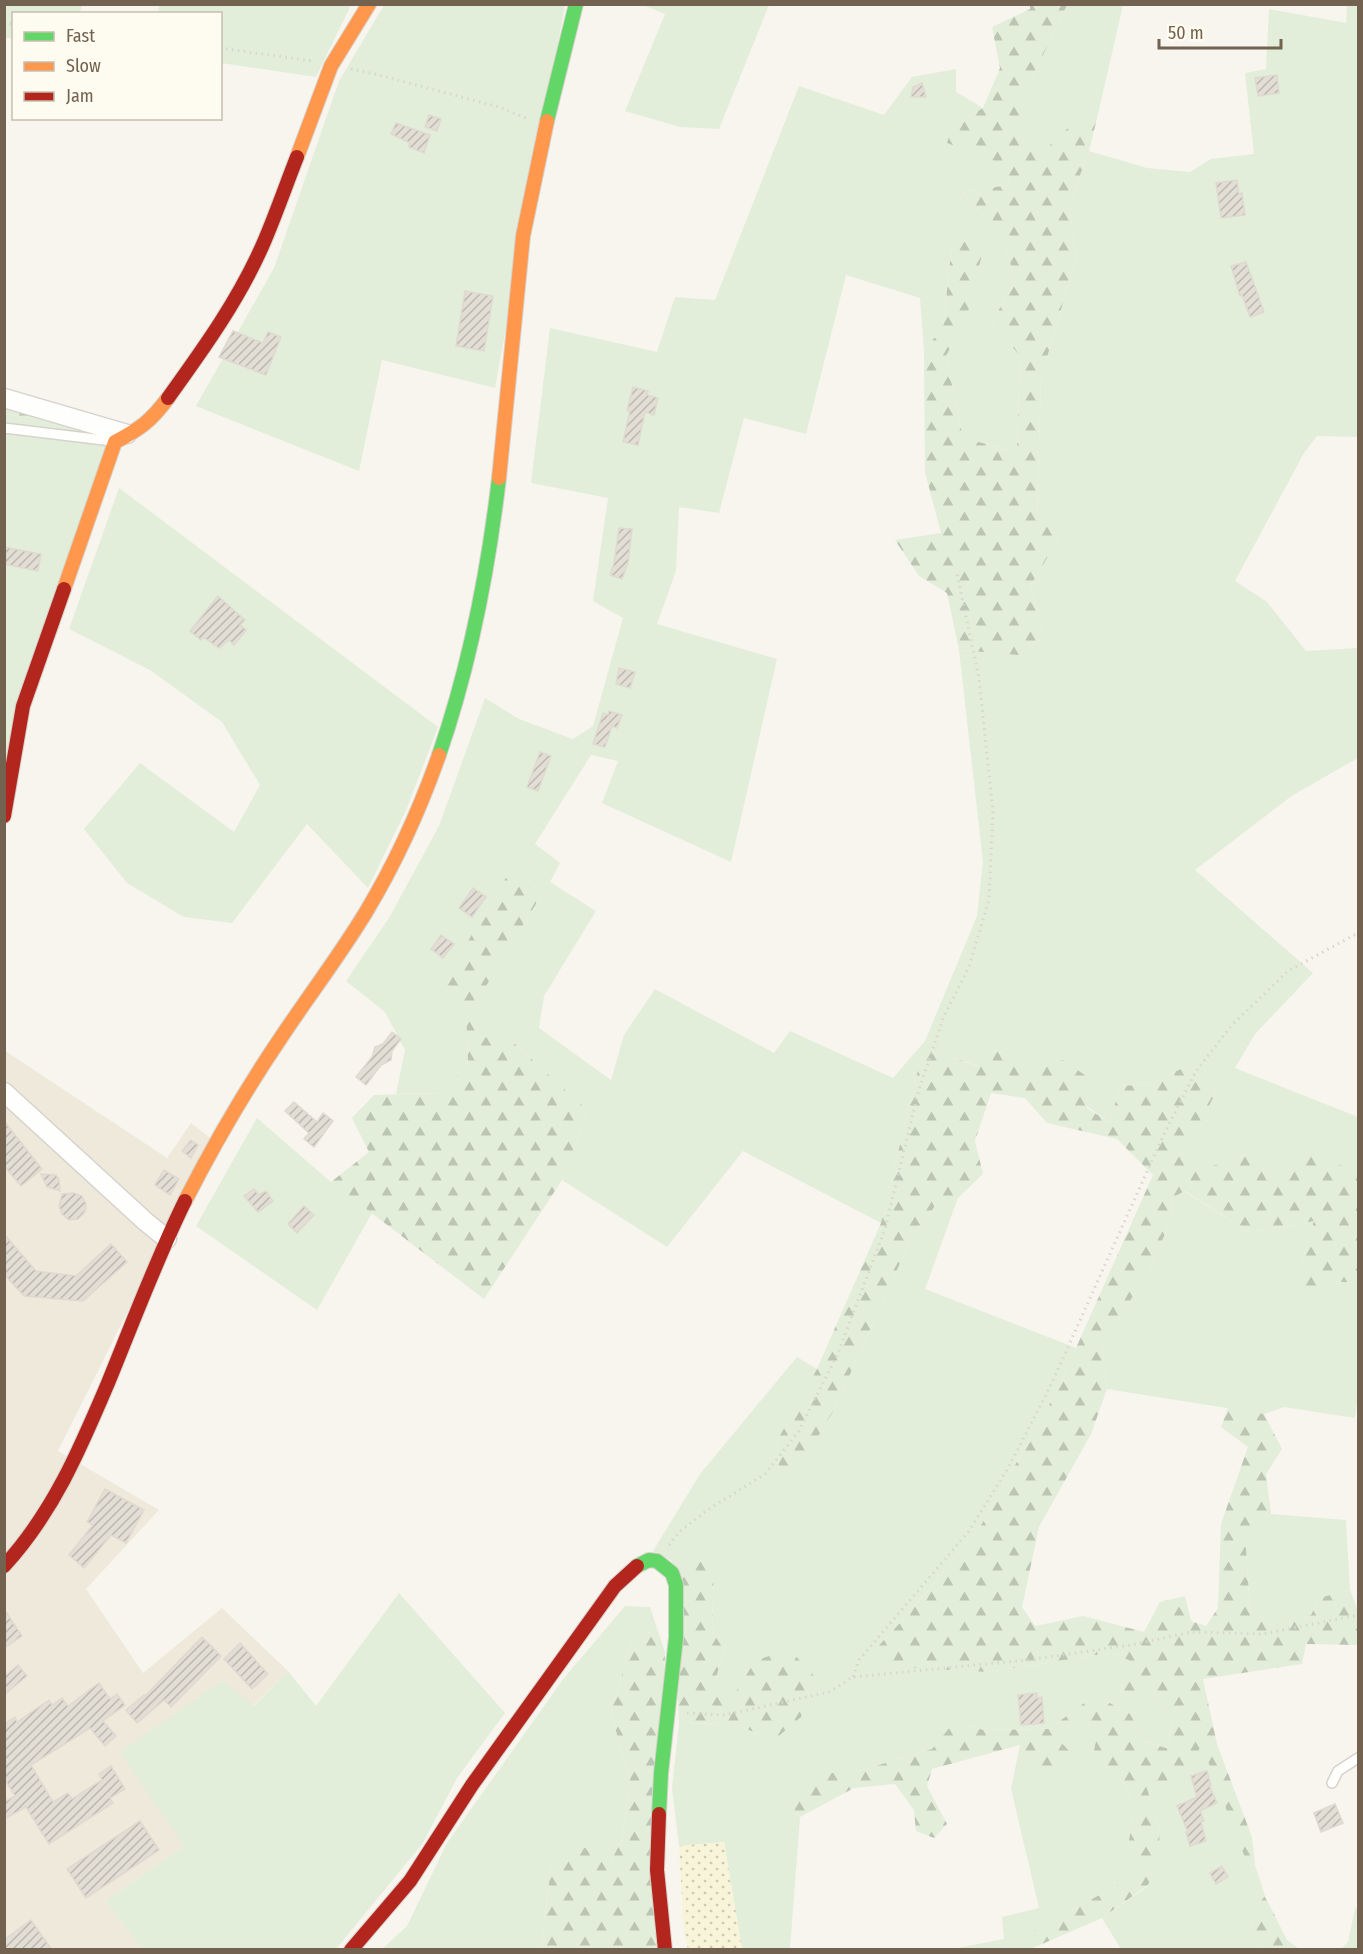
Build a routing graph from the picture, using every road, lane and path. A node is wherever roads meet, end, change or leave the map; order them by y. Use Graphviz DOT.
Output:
graph roads {
  1 [pos="369,4"];
  2 [pos="576,4"];
  3 [pos="222,48"];
  4 [pos="331,66"];
  5 [pos="546,123"];
  6 [pos="4,398"];
  7 [pos="4,428"];
  8 [pos="121,438"];
  9 [pos="957,574"];
  10 [pos="4,816"];
  11 [pos="1359,933"];
  12 [pos="4,1092"];
  13 [pos="167,1239"];
  14 [pos="657,1561"];
  15 [pos="4,1566"];
  16 [pos="1359,1615"];
  17 [pos="853,1677"];
  18 [pos="667,1712"];
  19 [pos="1359,1758"];
  20 [pos="1332,1783"];
  21 [pos="351,1950"];
  22 [pos="665,1950"];
  1 -- 4 [label="street"];
  2 -- 5 [label="street"];
  3 -- 4 [label="path"];
  4 -- 5 [label="path"];
  4 -- 8 [label="street"];
  5 -- 13 [label="street"];
  6 -- 8 [label="street"];
  7 -- 8 [label="lane"];
  8 -- 10 [label="street"];
  9 -- 14 [label="path"];
  11 -- 17 [label="path"];
  12 -- 13 [label="street"];
  13 -- 15 [label="street"];
  14 -- 18 [label="street"];
  14 -- 21 [label="street"];
  16 -- 17 [label="path"];
  17 -- 18 [label="path"];
  18 -- 22 [label="street"];
  19 -- 20 [label="lane"];
}
